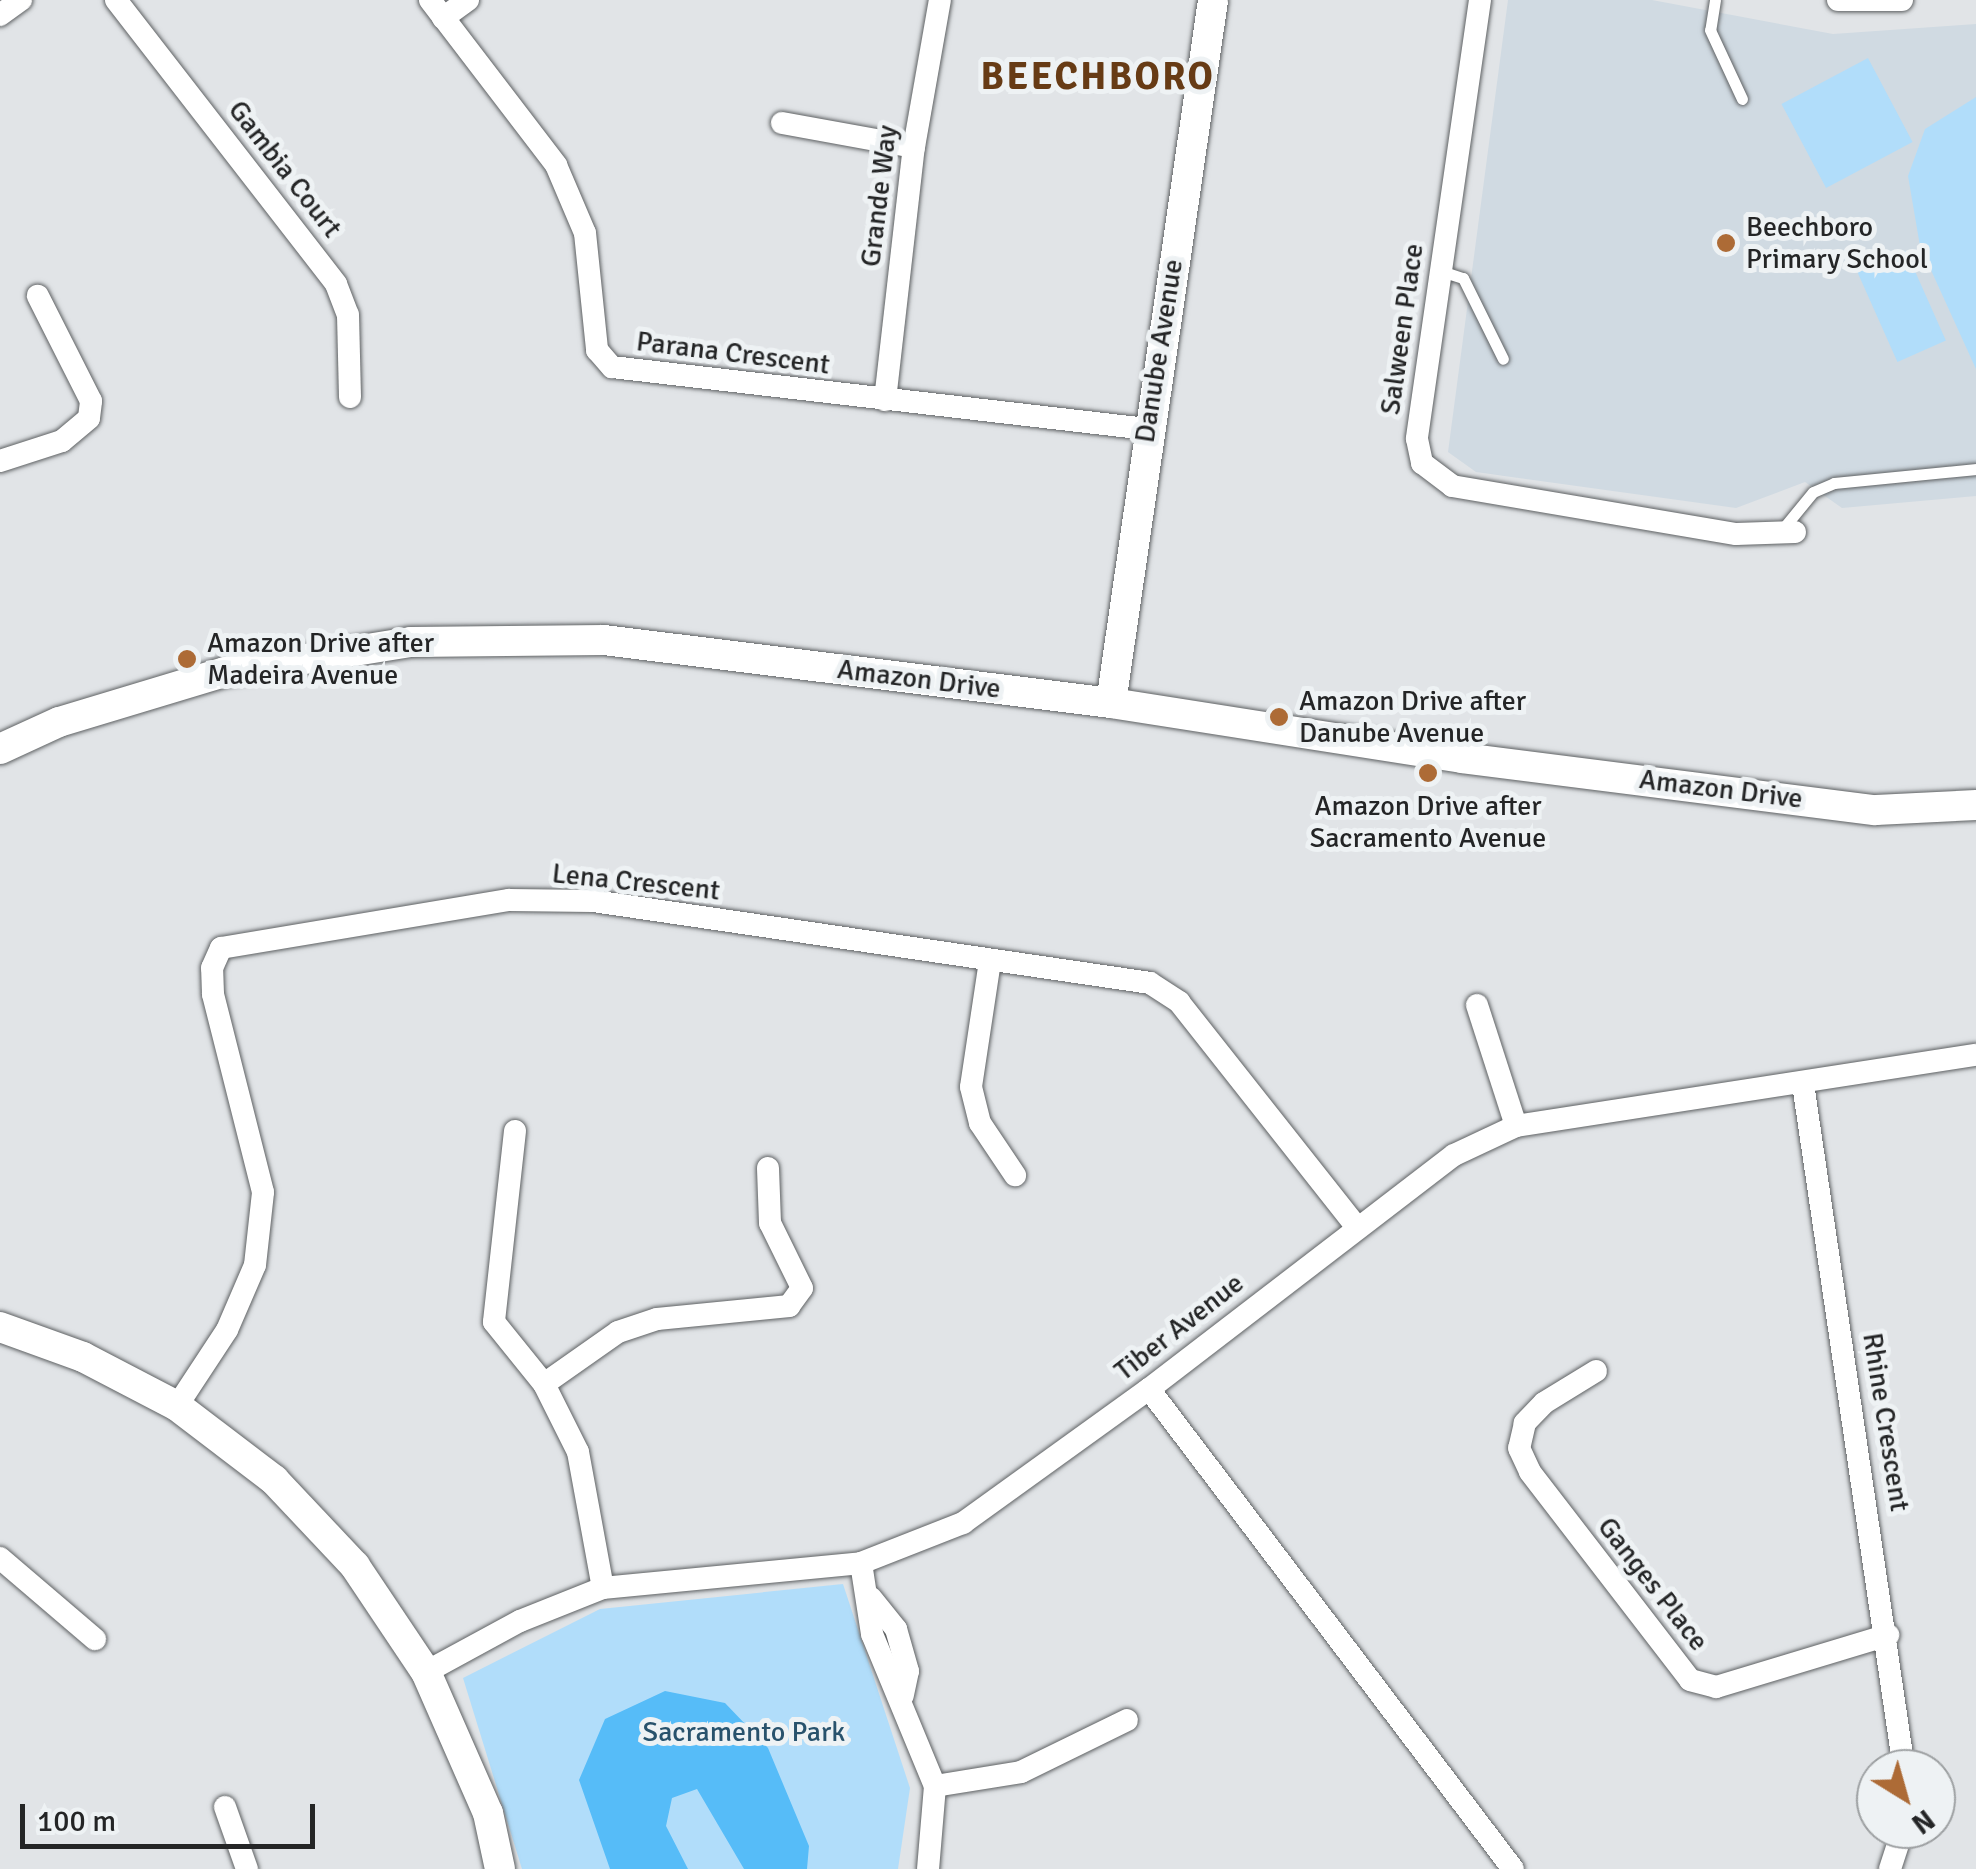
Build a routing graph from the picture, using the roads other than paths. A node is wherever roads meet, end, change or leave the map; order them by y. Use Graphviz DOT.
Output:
graph roads {
  1 [pos="21,0"];
  2 [pos="116,0"];
  3 [pos="468,0"];
  4 [pos="940,0"];
  5 [pos="1213,0"];
  6 [pos="1480,0"];
  7 [pos="1715,0"];
  8 [pos="1838,0"];
  9 [pos="1902,0"];
  10 [pos="437,9"];
  11 [pos="0,15"];
  12 [pos="1742,100"];
  13 [pos="782,123"];
  14 [pos="914,147"];
  15 [pos="1441,271"];
  16 [pos="38,296"];
  17 [pos="1504,359"];
  18 [pos="350,396"];
  19 [pos="885,400"];
  20 [pos="1147,429"];
  21 [pos="0,462"];
  22 [pos="1976,468"];
  23 [pos="1787,532"];
  24 [pos="1110,702"];
  25 [pos="0,748"];
  26 [pos="1976,786"];
  27 [pos="1847,802"];
  28 [pos="1976,805"];
  29 [pos="990,961"];
  30 [pos="1477,1005"];
  31 [pos="1976,1054"];
  32 [pos="1804,1084"];
  33 [pos="1516,1126"];
  34 [pos="515,1131"];
  35 [pos="768,1168"];
  36 [pos="1015,1175"];
  37 [pos="1356,1226"];
  38 [pos="0,1327"];
  39 [pos="1596,1371"];
  40 [pos="544,1384"];
  41 [pos="1149,1390"];
  42 [pos="178,1406"];
  43 [pos="0,1558"];
  44 [pos="861,1563"];
  45 [pos="603,1588"];
  46 [pos="1888,1636"];
  47 [pos="95,1639"];
  48 [pos="426,1672"];
  49 [pos="1127,1720"];
  50 [pos="1902,1749"];
  51 [pos="935,1786"];
  52 [pos="225,1807"];
  53 [pos="247,1869"];
  54 [pos="500,1869"];
  55 [pos="928,1869"];
  56 [pos="1512,1869"];
  1 -- 11 [label="street"];
  2 -- 18 [label="street, Gambia Court"];
  3 -- 10 [label="street"];
  4 -- 14 [label="street, Grande Way"];
  5 -- 20 [label="street, Danube Avenue"];
  6 -- 15 [label="street, Salween Place"];
  7 -- 12 [label="lane"];
  8 -- 9 [label="street"];
  10 -- 19 [label="street, Parana Crescent"];
  13 -- 14 [label="street"];
  14 -- 19 [label="street, Grande Way"];
  15 -- 17 [label="lane"];
  15 -- 23 [label="street, Salween Place"];
  16 -- 21 [label="street"];
  19 -- 20 [label="street, Parana Crescent"];
  20 -- 24 [label="street, Danube Avenue"];
  22 -- 23 [label="lane"];
  24 -- 25 [label="street, Amazon Drive"];
  24 -- 27 [label="street, Amazon Drive"];
  26 -- 27 [label="street, Amazon Drive"];
  27 -- 28 [label="street, Amazon Drive"];
  29 -- 36 [label="street"];
  29 -- 37 [label="street, Lena Crescent"];
  29 -- 42 [label="street, Lena Crescent"];
  30 -- 33 [label="street"];
  31 -- 32 [label="street, Tiber Avenue"];
  32 -- 33 [label="street, Tiber Avenue"];
  32 -- 46 [label="street, Rhine Crescent"];
  33 -- 37 [label="street, Tiber Avenue"];
  34 -- 40 [label="street"];
  35 -- 40 [label="street"];
  37 -- 41 [label="street, Tiber Avenue"];
  38 -- 42 [label="street"];
  39 -- 46 [label="street, Ganges Place"];
  40 -- 45 [label="street"];
  41 -- 44 [label="street, Tiber Avenue"];
  41 -- 56 [label="street"];
  42 -- 48 [label="street"];
  43 -- 47 [label="street"];
  44 -- 45 [label="street, Tiber Avenue"];
  44 -- 51 [label="street"];
  45 -- 48 [label="street, Tiber Avenue"];
  46 -- 50 [label="street, Rhine Crescent"];
  48 -- 54 [label="street"];
  49 -- 51 [label="street"];
  51 -- 55 [label="street"];
  52 -- 53 [label="street"];
}
